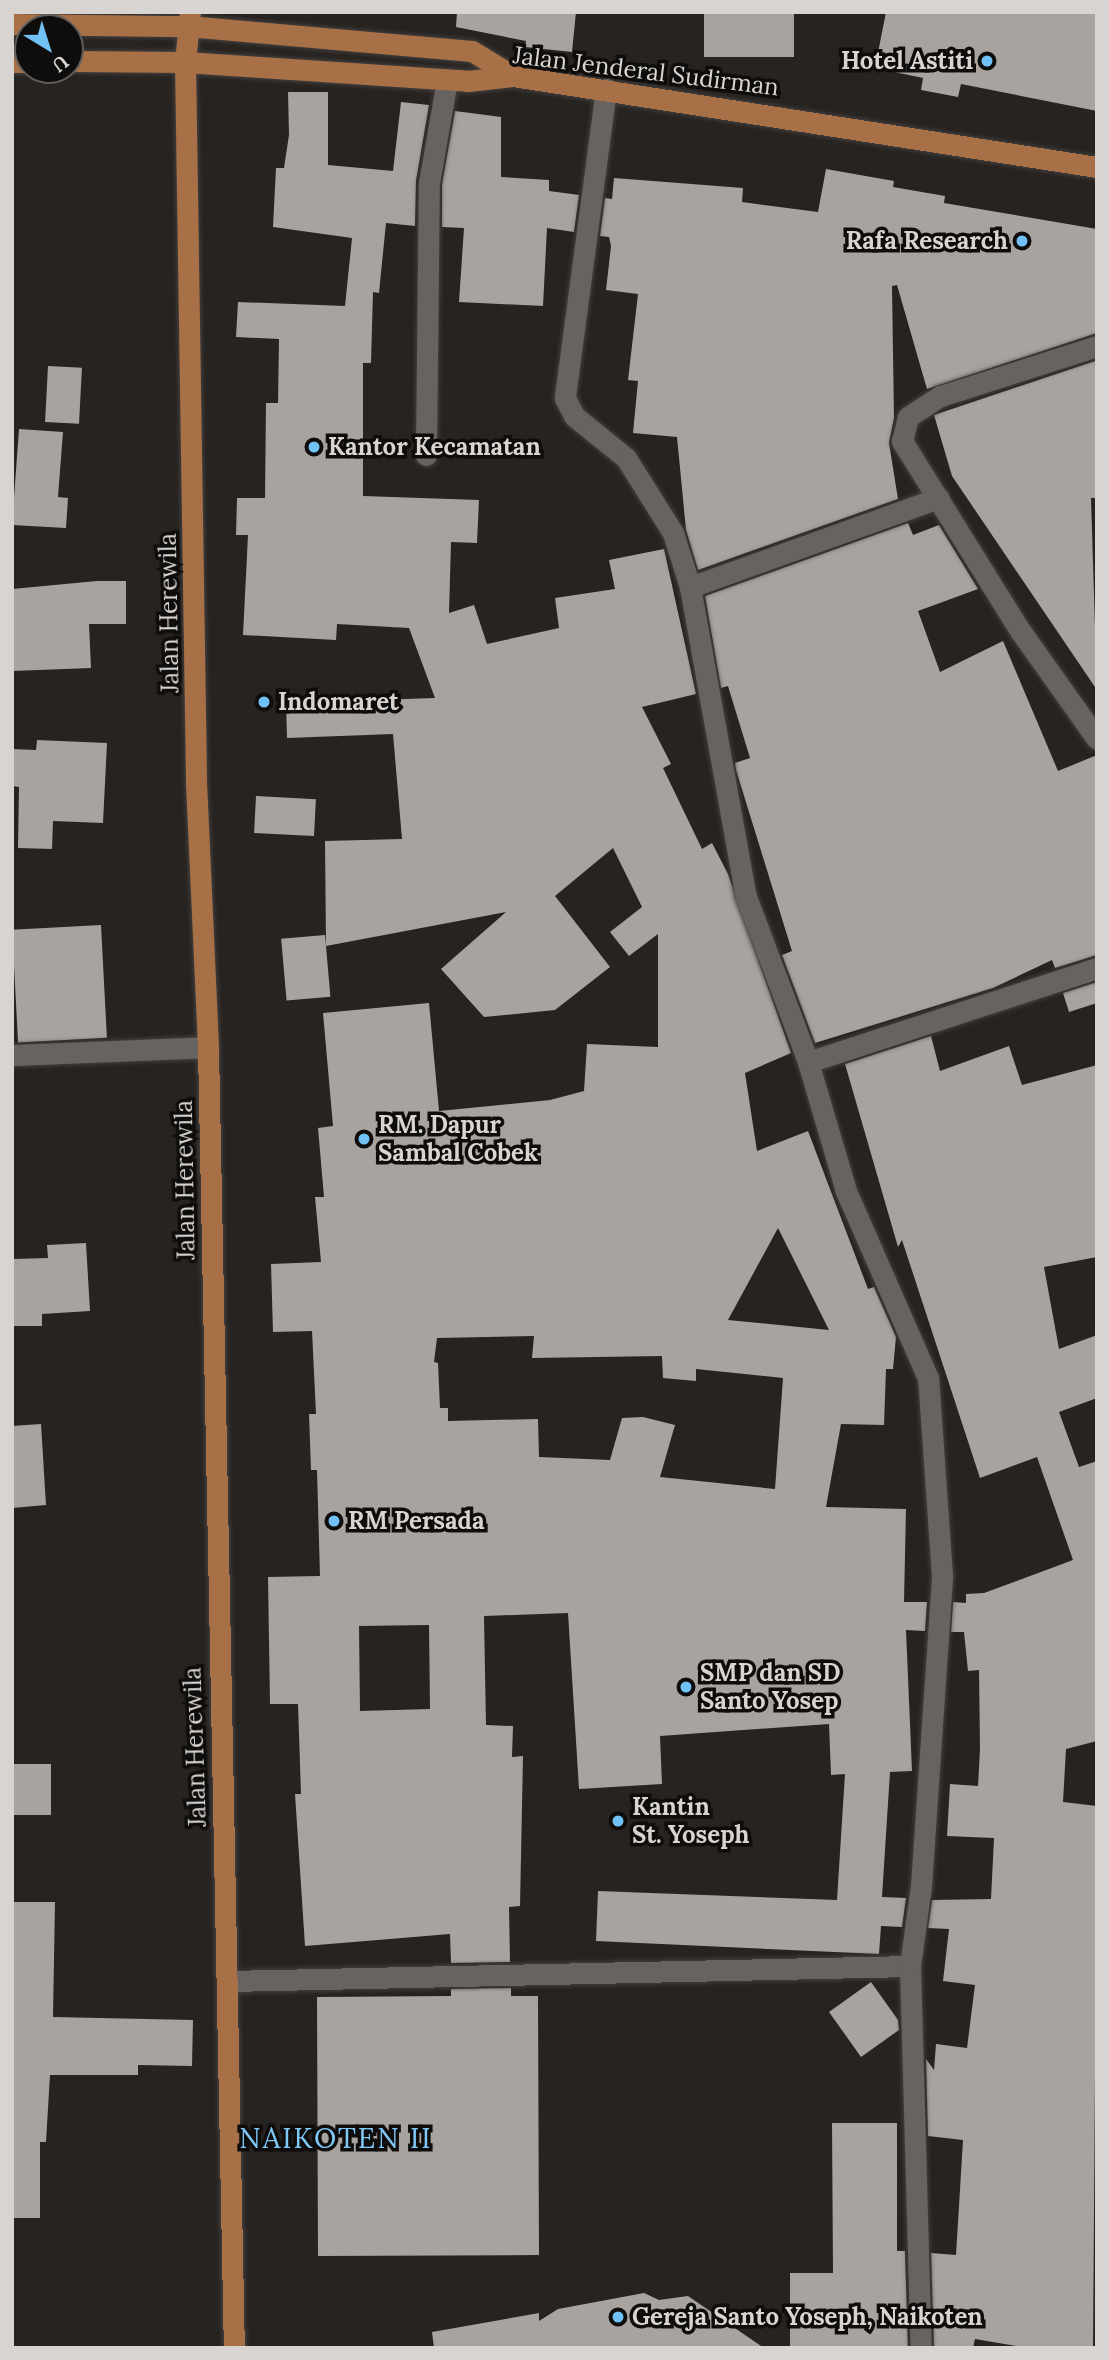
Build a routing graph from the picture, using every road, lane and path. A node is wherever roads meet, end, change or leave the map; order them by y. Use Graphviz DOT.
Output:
graph roads {
  1 [pos="189,19"];
  2 [pos="12,24"];
  3 [pos="84,61"];
  4 [pos="185,62"];
  5 [pos="513,76"];
  6 [pos="447,80"];
  7 [pos="607,89"];
  8 [pos="1097,167"];
  9 [pos="1097,346"];
  10 [pos="426,455"];
  11 [pos="939,498"];
  12 [pos="690,587"];
  13 [pos="1097,739"];
  14 [pos="1097,968"];
  15 [pos="208,1047"];
  16 [pos="12,1055"];
  17 [pos="808,1062"];
  18 [pos="910,1966"];
  19 [pos="229,1981"];
  20 [pos="234,2348"];
  21 [pos="921,2348"];
  1 -- 2 [label="main road"];
  1 -- 4 [label="main road, Jalan Herewila"];
  1 -- 5 [label="main road"];
  3 -- 4 [label="main road, Jalan Jenderal Sudirman"];
  4 -- 6 [label="main road, Jalan Jenderal Sudirman"];
  4 -- 15 [label="main road, Jalan Herewila"];
  5 -- 6 [label="main road, Jalan Jenderal Sudirman"];
  5 -- 7 [label="main road, Jalan Jenderal Sudirman"];
  6 -- 10 [label="street"];
  7 -- 8 [label="main road, Jalan Jenderal Sudirman"];
  7 -- 12 [label="street"];
  9 -- 11 [label="street"];
  11 -- 12 [label="street"];
  11 -- 13 [label="street"];
  12 -- 17 [label="street"];
  14 -- 17 [label="street"];
  15 -- 16 [label="street"];
  15 -- 19 [label="main road, Jalan Herewila"];
  17 -- 18 [label="street"];
  18 -- 19 [label="street"];
  18 -- 21 [label="street"];
  19 -- 20 [label="main road, Jalan Herewila"];
}
